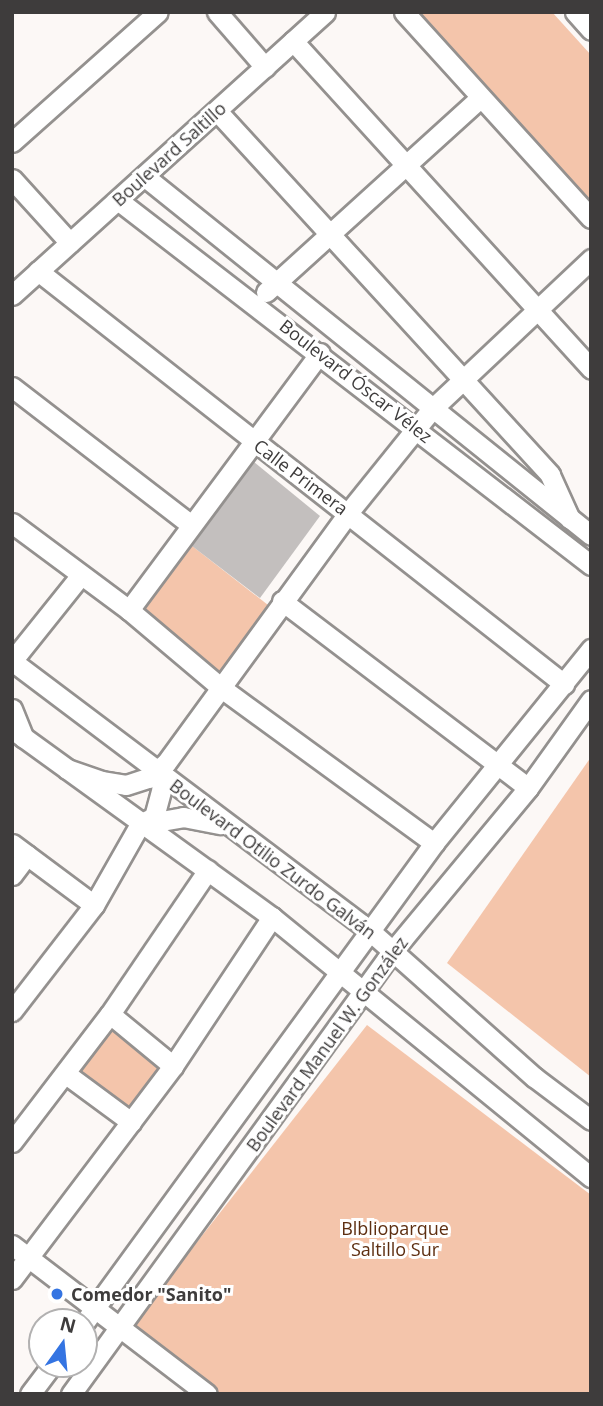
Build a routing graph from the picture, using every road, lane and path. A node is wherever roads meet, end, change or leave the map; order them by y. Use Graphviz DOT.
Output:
graph roads {
  1 [pos="158,12"];
  2 [pos="217,12"];
  3 [pos="325,12"];
  4 [pos="404,12"];
  5 [pos="575,12"];
  6 [pos="591,30"];
  7 [pos="293,41"];
  8 [pos="265,67"];
  9 [pos="480,98"];
  10 [pos="217,111"];
  11 [pos="12,142"];
  12 [pos="405,162"];
  13 [pos="144,176"];
  14 [pos="12,179"];
  15 [pos="119,201"];
  16 [pos="591,218"];
  17 [pos="327,232"];
  18 [pos="70,243"];
  19 [pos="591,259"];
  20 [pos="38,271"];
  21 [pos="273,284"];
  22 [pos="12,295"];
  23 [pos="255,303"];
  24 [pos="535,308"];
  25 [pos="320,353"];
  26 [pos="591,369"];
  27 [pos="460,379"];
  28 [pos="12,387"];
  29 [pos="432,409"];
  30 [pos="416,428"];
  31 [pos="252,440"];
  32 [pos="348,513"];
  33 [pos="570,519"];
  34 [pos="12,523"];
  35 [pos="191,525"];
  36 [pos="591,535"];
  37 [pos="591,565"];
  38 [pos="81,575"];
  39 [pos="282,601"];
  40 [pos="129,610"];
  41 [pos="591,649"];
  42 [pos="12,661"];
  43 [pos="564,684"];
  44 [pos="220,687"];
  45 [pos="591,700"];
  46 [pos="12,709"];
  47 [pos="18,733"];
  48 [pos="499,763"];
  49 [pos="67,769"];
  50 [pos="158,771"];
  51 [pos="527,788"];
  52 [pos="140,824"];
  53 [pos="225,825"];
  54 [pos="434,843"];
  55 [pos="20,849"];
  56 [pos="208,870"];
  57 [pos="12,875"];
  58 [pos="94,905"];
  59 [pos="272,917"];
  60 [pos="370,931"];
  61 [pos="391,953"];
  62 [pos="339,974"];
  63 [pos="365,990"];
  64 [pos="12,1011"];
  65 [pos="110,1014"];
  66 [pos="173,1066"];
  67 [pos="66,1074"];
  68 [pos="591,1120"];
  69 [pos="131,1122"];
  70 [pos="12,1142"];
  71 [pos="591,1177"];
  72 [pos="12,1245"];
  73 [pos="29,1258"];
  74 [pos="12,1279"];
  75 [pos="96,1308"];
  76 [pos="98,1310"];
  77 [pos="121,1327"];
  78 [pos="42,1378"];
  79 [pos="30,1394"];
  80 [pos="71,1394"];
  81 [pos="207,1394"];
  1 -- 11 [label="street"];
  2 -- 8 [label="street"];
  3 -- 7 [label="street, Boulevard Saltillo"];
  4 -- 9 [label="street"];
  5 -- 6 [label="street"];
  7 -- 8 [label="street, Boulevard Saltillo"];
  7 -- 12 [label="street"];
  8 -- 10 [label="street, Boulevard Saltillo"];
  9 -- 12 [label="street"];
  9 -- 16 [label="street"];
  10 -- 13 [label="street, Boulevard Saltillo"];
  10 -- 17 [label="street"];
  12 -- 17 [label="street"];
  12 -- 24 [label="street"];
  13 -- 15 [label="street, Boulevard Saltillo"];
  13 -- 21 [label="street, Boulevard Óscar Vélez"];
  14 -- 18 [label="street"];
  15 -- 18 [label="street, Boulevard Saltillo"];
  15 -- 23 [label="street, Boulevard Óscar Vélez"];
  17 -- 21 [label="street"];
  17 -- 27 [label="street"];
  18 -- 20 [label="street, Boulevard Saltillo"];
  19 -- 24 [label="street"];
  20 -- 22 [label="street, Boulevard Saltillo"];
  20 -- 31 [label="street, Calle Primera"];
  21 -- 23 [label="street"];
  21 -- 29 [label="street, Boulevard Óscar Vélez"];
  23 -- 25 [label="street, Boulevard Óscar Vélez"];
  24 -- 26 [label="street"];
  24 -- 27 [label="street"];
  25 -- 30 [label="street, Boulevard Óscar Vélez"];
  25 -- 31 [label="street"];
  27 -- 29 [label="street"];
  27 -- 33 [label="street"];
  28 -- 35 [label="street"];
  29 -- 30 [label="street"];
  29 -- 33 [label="street, Boulevard Óscar Vélez"];
  30 -- 32 [label="street"];
  30 -- 37 [label="street, Boulevard Óscar Vélez"];
  31 -- 32 [label="street, Calle Primera"];
  31 -- 35 [label="street"];
  32 -- 39 [label="street"];
  32 -- 43 [label="street, Calle Primera"];
  33 -- 36 [label="street, Boulevard Óscar Vélez"];
  34 -- 38 [label="street"];
  35 -- 40 [label="street"];
  38 -- 40 [label="street"];
  38 -- 42 [label="street"];
  39 -- 44 [label="street"];
  39 -- 48 [label="street"];
  40 -- 44 [label="street"];
  41 -- 43 [label="street, Boulevard Manuel W. González"];
  42 -- 50 [label="street, Boulevard Otilio Zurdo Galván"];
  43 -- 48 [label="street, Boulevard Manuel W. González"];
  44 -- 50 [label="street"];
  44 -- 54 [label="street"];
  45 -- 51 [label="street, Boulevard Manuel W. González"];
  46 -- 47 [label="street"];
  47 -- 49 [label="street"];
  48 -- 51 [label="street"];
  48 -- 54 [label="street, Boulevard Manuel W. González"];
  49 -- 50 [label="street"];
  49 -- 52 [label="street"];
  50 -- 52 [label="street"];
  50 -- 53 [label="street, Boulevard Otilio Zurdo Galván"];
  51 -- 61 [label="street, Boulevard Manuel W. González"];
  52 -- 53 [label="street"];
  52 -- 56 [label="street"];
  52 -- 58 [label="street"];
  53 -- 60 [label="street, Boulevard Otilio Zurdo Galván"];
  54 -- 60 [label="street, Boulevard Manuel W. González"];
  55 -- 57 [label="street"];
  55 -- 58 [label="street"];
  56 -- 59 [label="street"];
  56 -- 65 [label="street"];
  58 -- 64 [label="street"];
  59 -- 62 [label="street"];
  59 -- 66 [label="street"];
  60 -- 61 [label="street, Boulevard Otilio Zurdo Galván"];
  60 -- 62 [label="street, Boulevard Manuel W. González"];
  61 -- 63 [label="street, Boulevard Manuel W. González"];
  61 -- 68 [label="street, Boulevard Otilio Zurdo Galván"];
  62 -- 63 [label="street"];
  62 -- 75 [label="street, Boulevard Manuel W. González"];
  63 -- 71 [label="street"];
  63 -- 77 [label="street, Boulevard Manuel W. González"];
  65 -- 66 [label="street"];
  65 -- 67 [label="street"];
  66 -- 69 [label="street"];
  67 -- 69 [label="street"];
  67 -- 70 [label="street"];
  69 -- 73 [label="street"];
  72 -- 73 [label="street"];
  73 -- 74 [label="street"];
  73 -- 75 [label="street"];
  76 -- 77 [label="street"];
  77 -- 80 [label="street, Boulevard Manuel W. González"];
  77 -- 81 [label="street"];
  78 -- 79 [label="street"];
}
